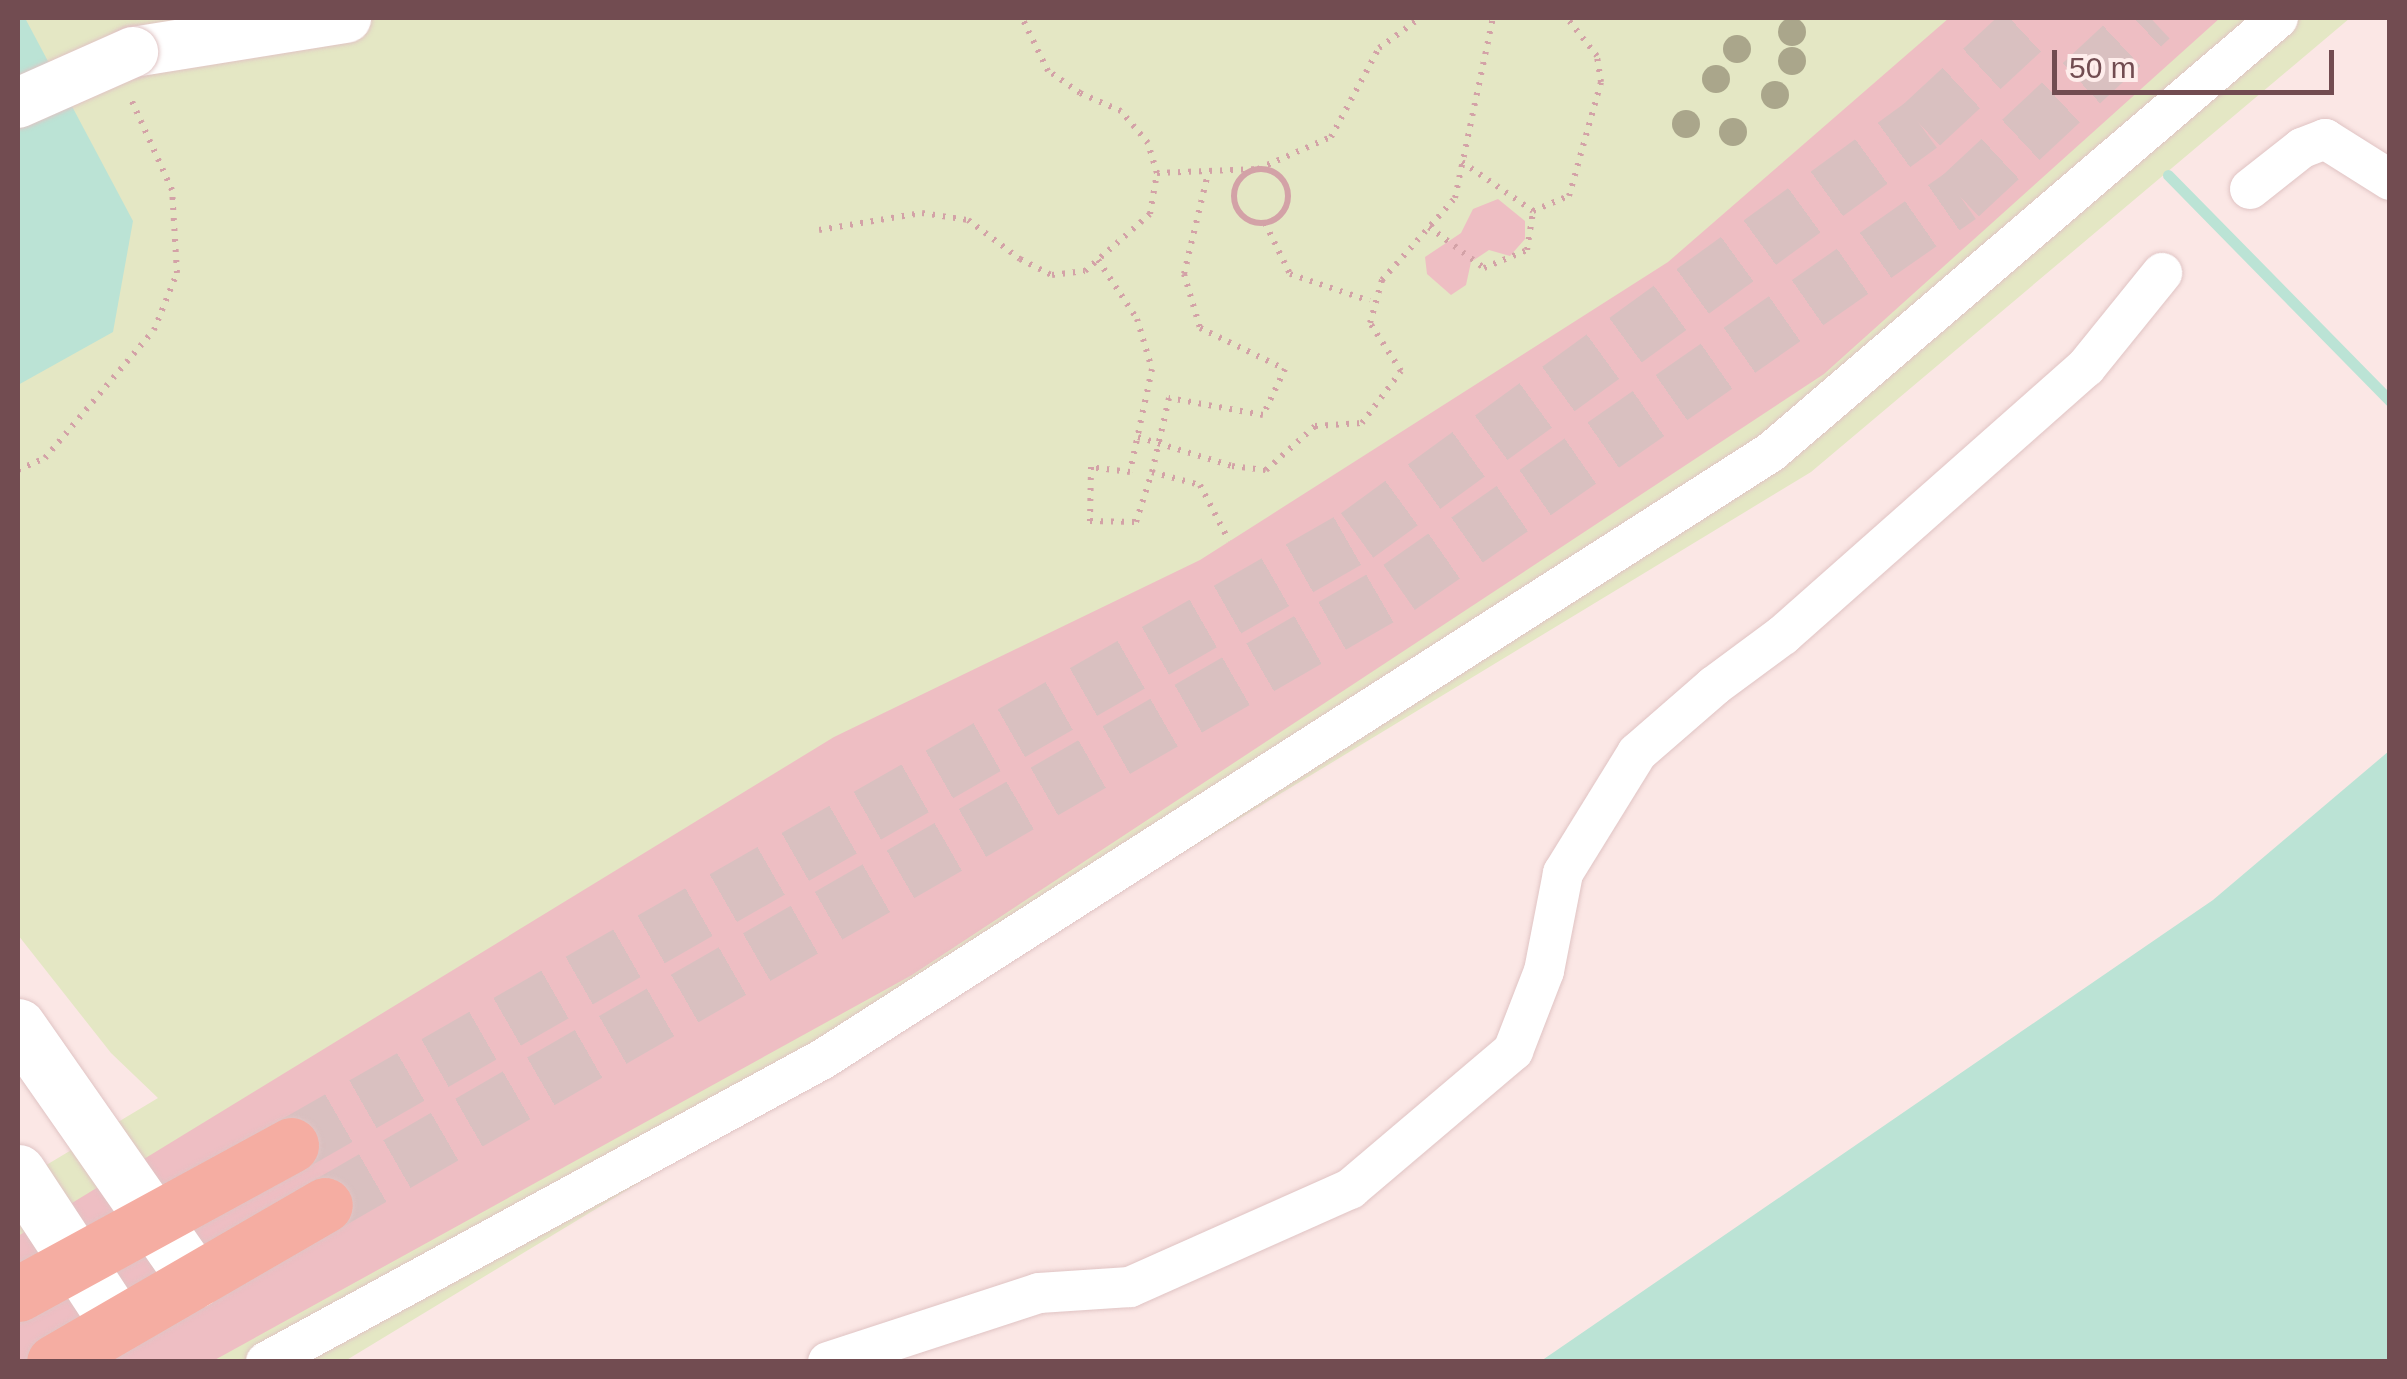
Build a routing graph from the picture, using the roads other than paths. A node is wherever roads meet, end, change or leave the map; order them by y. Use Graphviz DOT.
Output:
graph roads {
  1 [pos="346,18"];
  2 [pos="2278,18"];
  3 [pos="18,103"];
  4 [pos="2390,180"];
  5 [pos="2250,189"];
  6 [pos="2162,273"];
  7 [pos="18,1026"];
  8 [pos="291,1145"];
  9 [pos="18,1172"];
  10 [pos="325,1205"];
  11 [pos="152,1221"];
  12 [pos="77,1262"];
  13 [pos="195,1280"];
  14 [pos="18,1294"];
  15 [pos="118,1324"];
  16 [pos="54,1362"];
  17 [pos="266,1362"];
  18 [pos="828,1362"];
  1 -- 3 [label="street, bridge"];
  2 -- 17 [label="street"];
  4 -- 5 [label="street"];
  6 -- 18 [label="street"];
  7 -- 11 [label="main road"];
  8 -- 11 [label="main road"];
  9 -- 12 [label="main road"];
  10 -- 13 [label="main road"];
  11 -- 12 [label="main road"];
  11 -- 13 [label="main road"];
  12 -- 14 [label="main road"];
  12 -- 15 [label="main road"];
  13 -- 15 [label="main road"];
  15 -- 16 [label="main road"];
}
